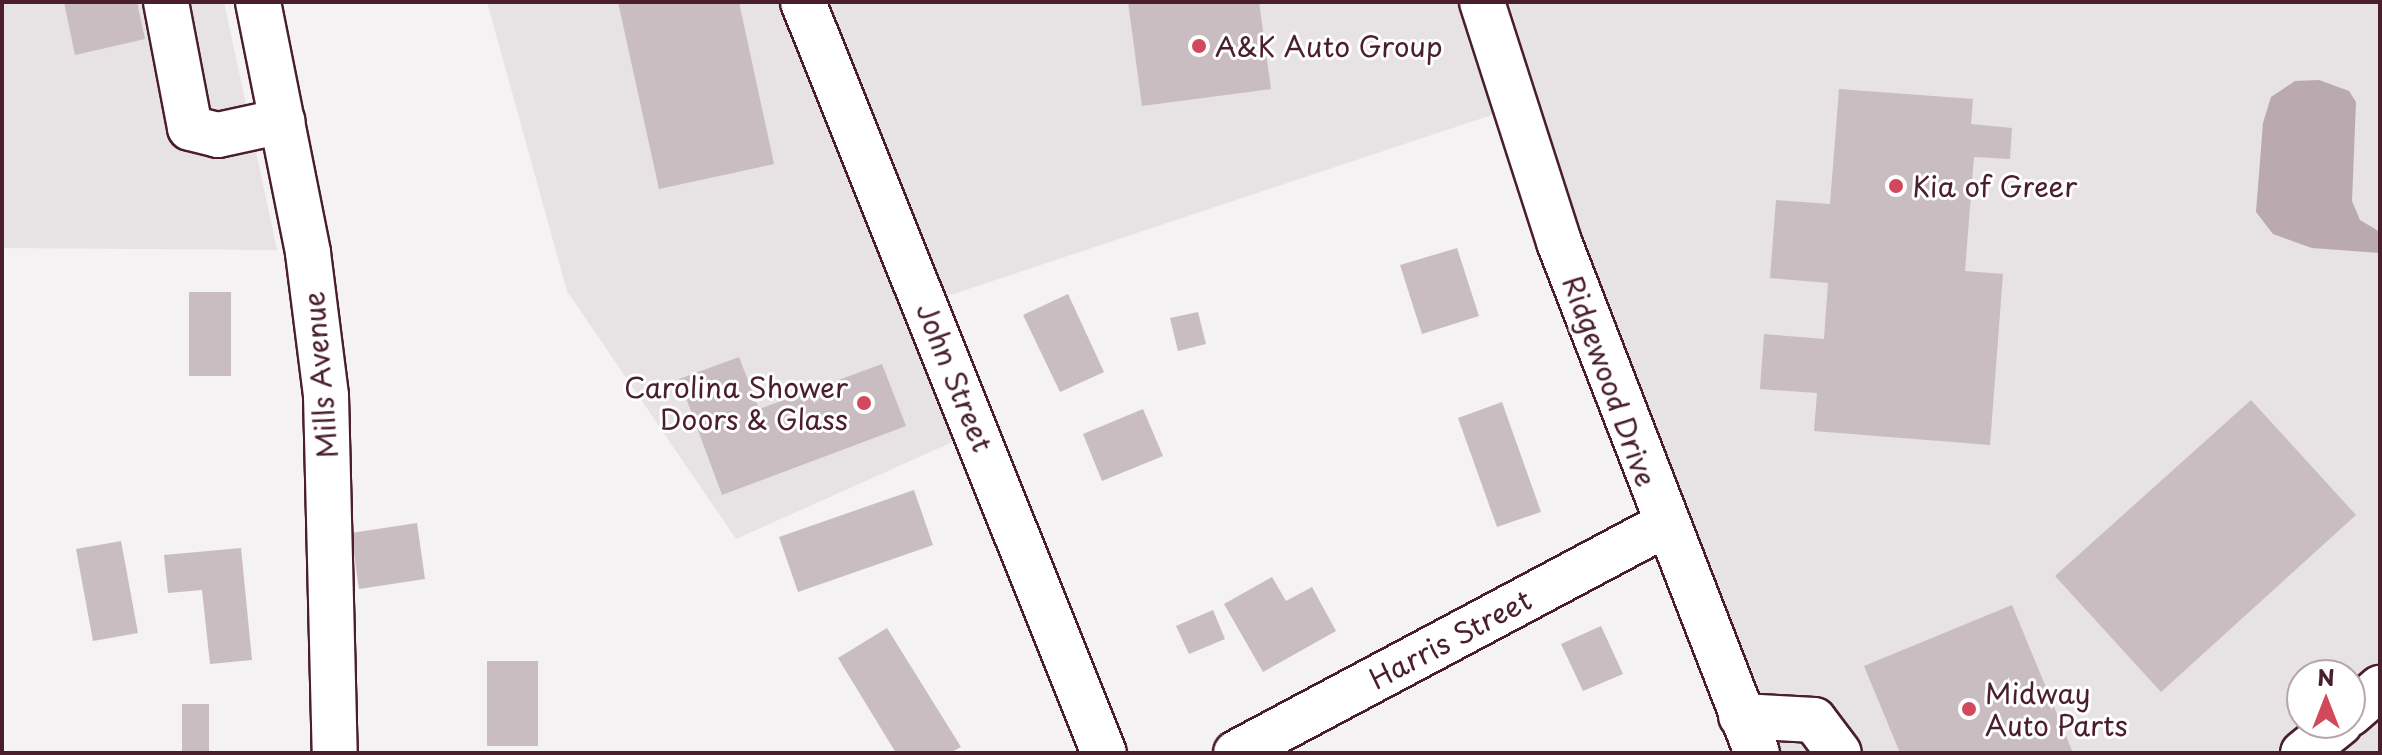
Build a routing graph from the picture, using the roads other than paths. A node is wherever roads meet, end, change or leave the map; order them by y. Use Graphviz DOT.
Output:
graph roads {
  1 [pos="166,2"];
  2 [pos="258,2"];
  3 [pos="803,2"];
  4 [pos="1482,2"];
  5 [pos="282,121"];
  6 [pos="1664,525"];
  7 [pos="1749,734"];
  8 [pos="2320,739"];
  9 [pos="335,753"];
  10 [pos="1104,753"];
  11 [pos="1236,753"];
  12 [pos="1839,753"];
  13 [pos="2303,753"];
  1 -- 5 [label="street"];
  2 -- 5 [label="street, Mills Avenue"];
  3 -- 10 [label="street, John Street"];
  4 -- 6 [label="street, Ridgewood Drive"];
  5 -- 9 [label="street, Mills Avenue"];
  6 -- 7 [label="street, Ridgewood Drive"];
  6 -- 11 [label="street, Harris Street"];
  7 -- 12 [label="street"];
  8 -- 13 [label="street"];
}
